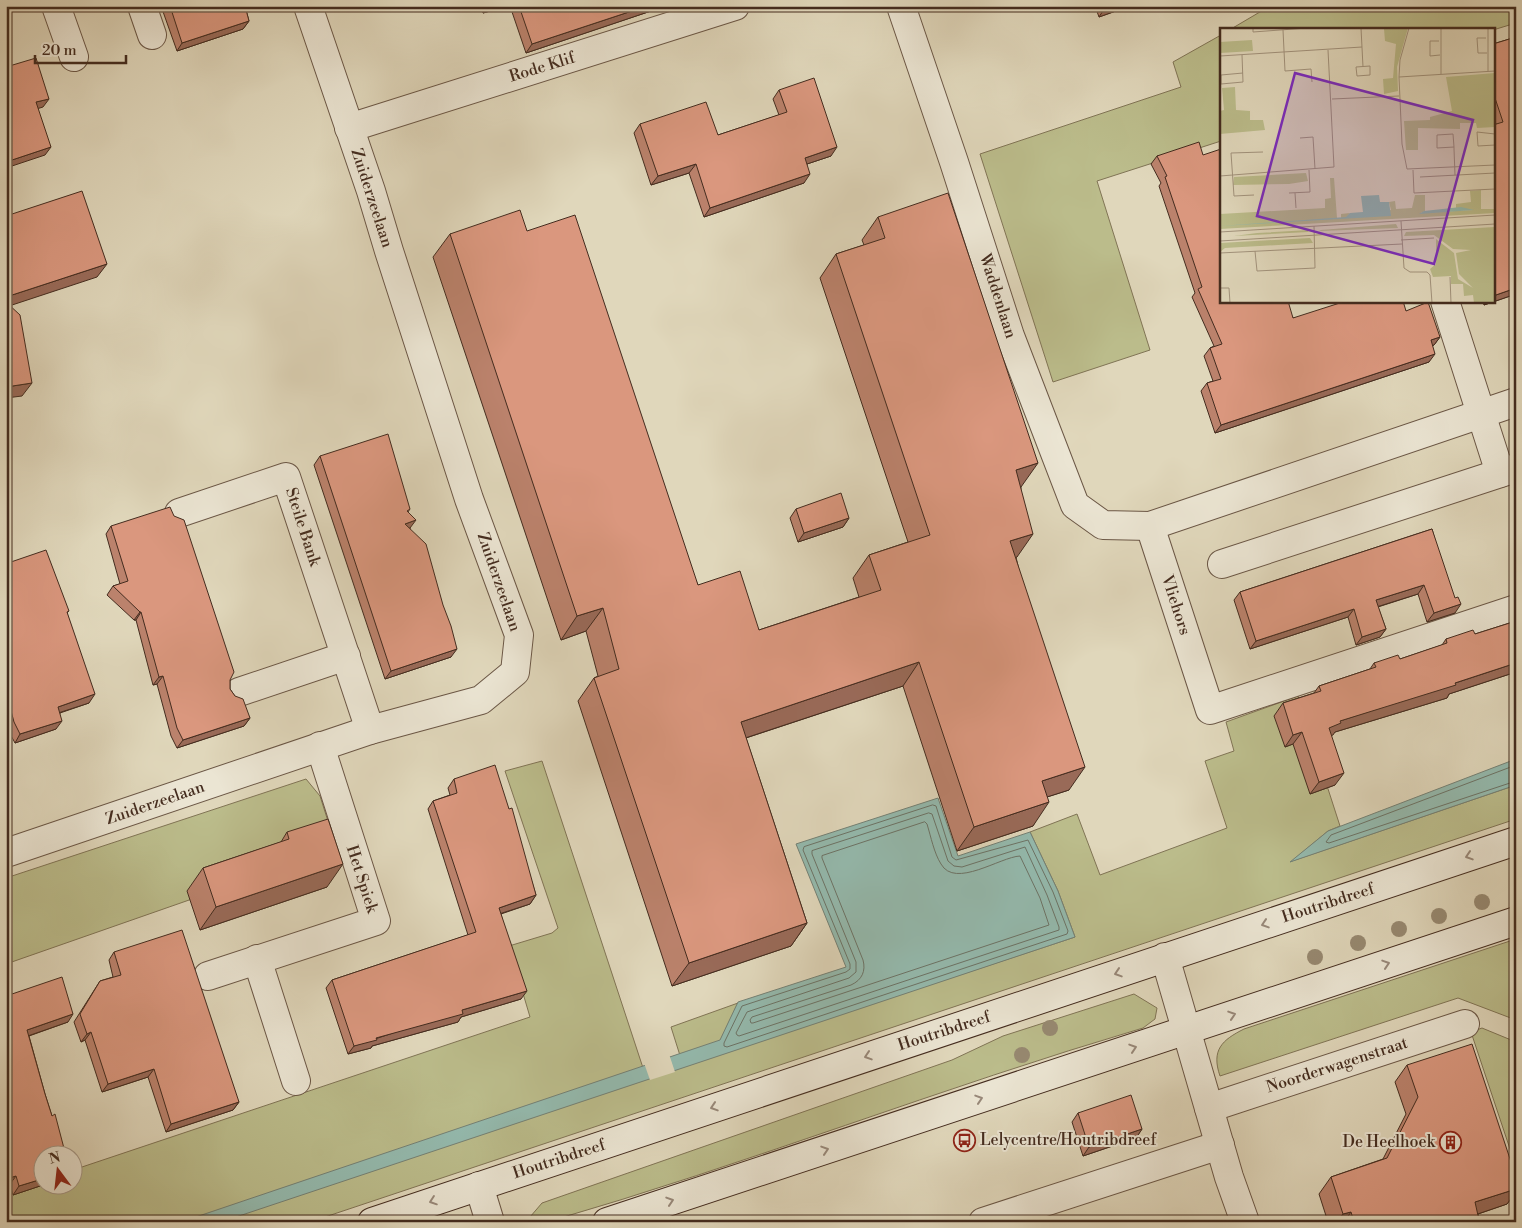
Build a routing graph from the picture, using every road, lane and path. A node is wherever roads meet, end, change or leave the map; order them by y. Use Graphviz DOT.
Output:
graph roads {
  1 [pos="56,6"];
  2 [pos="142,6"];
  3 [pos="308,6"];
  4 [pos="735,6"];
  5 [pos="901,6"];
  6 [pos="152,35"];
  7 [pos="74,57"];
  8 [pos="349,128"];
  9 [pos="1446,302"];
  10 [pos="1516,402"];
  11 [pos="1481,414"];
  12 [pos="1508,471"];
  13 [pos="179,513"];
  14 [pos="1150,526"];
  15 [pos="1222,564"];
  16 [pos="1516,609"];
  17 [pos="346,656"];
  18 [pos="239,692"];
  19 [pos="370,730"];
  20 [pos="320,746"];
  21 [pos="1516,841"];
  22 [pos="6,853"];
  23 [pos="1516,920"];
  24 [pos="1165,957"];
  25 [pos="257,959"];
  26 [pos="208,976"];
  27 [pos="1465,1024"];
  28 [pos="1186,1031"];
  29 [pos="296,1081"];
  30 [pos="1209,1108"];
  31 [pos="1220,1145"];
  32 [pos="480,1186"];
  33 [pos="372,1222"];
  34 [pos="490,1222"];
  35 [pos="607,1222"];
  36 [pos="983,1222"];
  37 [pos="1245,1222"];
  1 -- 7 [label="street"];
  2 -- 6 [label="street"];
  3 -- 8 [label="street, Zuiderzeelaan"];
  4 -- 8 [label="street, Rode Klif"];
  5 -- 14 [label="street, Waddenlaan"];
  8 -- 19 [label="street, Zuiderzeelaan"];
  9 -- 11 [label="street"];
  10 -- 11 [label="street"];
  11 -- 12 [label="street"];
  11 -- 14 [label="street"];
  12 -- 15 [label="street"];
  13 -- 17 [label="street, Steile Bank"];
  14 -- 16 [label="street, Vliehors"];
  17 -- 18 [label="street"];
  17 -- 19 [label="street, Steile Bank"];
  19 -- 20 [label="street, Zuiderzeelaan"];
  20 -- 22 [label="street, Zuiderzeelaan"];
  20 -- 25 [label="street, Het Spiek"];
  21 -- 24 [label="street, Houtribdreef, one-way"];
  28 -- 23 [label="street, one-way"];
  24 -- 28 [label="street"];
  24 -- 32 [label="street, Houtribdreef, one-way"];
  25 -- 26 [label="street, Het Spiek"];
  25 -- 29 [label="street"];
  27 -- 30 [label="street, Noorderwagenstraat"];
  28 -- 30 [label="street"];
  35 -- 28 [label="street, one-way"];
  30 -- 31 [label="street"];
  31 -- 36 [label="street"];
  31 -- 37 [label="street"];
  32 -- 33 [label="street, Houtribdreef, one-way"];
  32 -- 34 [label="street"];
}
